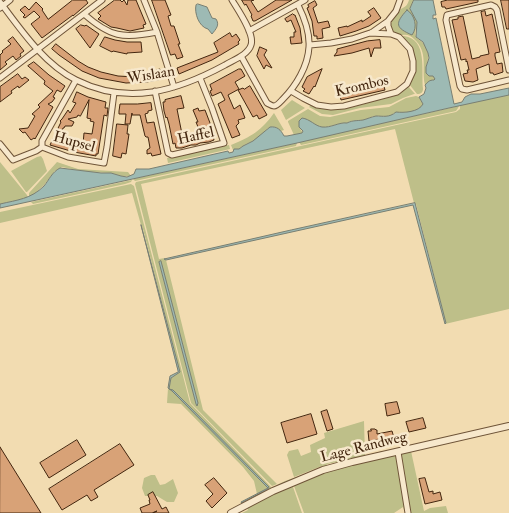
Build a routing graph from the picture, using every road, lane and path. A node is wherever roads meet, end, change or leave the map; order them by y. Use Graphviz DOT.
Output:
graph roads {
  1 [pos="10,0"];
  2 [pos="102,0"];
  3 [pos="144,0"];
  4 [pos="232,0"];
  5 [pos="305,0"];
  6 [pos="400,0"];
  7 [pos="1,5"];
  8 [pos="298,5"];
  9 [pos="84,14"];
  10 [pos="388,21"];
  11 [pos="249,31"];
  12 [pos="157,32"];
  13 [pos="370,33"];
  14 [pos="391,34"];
  15 [pos="310,45"];
  16 [pos="38,50"];
  17 [pos="241,56"];
  18 [pos="509,70"];
  19 [pos="0,78"];
  20 [pos="200,78"];
  21 [pos="76,80"];
  22 [pos="509,80"];
  23 [pos="174,87"];
  24 [pos="156,91"];
  25 [pos="291,91"];
  26 [pos="114,93"];
  27 [pos="0,144"];
  28 [pos="42,147"];
  29 [pos="509,426"];
  30 [pos="398,452"];
  31 [pos="231,513"];
  32 [pos="408,513"];
  1 -- 7 [label="street"];
  2 -- 9 [label="street"];
  3 -- 12 [label="street"];
  4 -- 11 [label="street"];
  5 -- 8 [label="street"];
  6 -- 10 [label="street"];
  7 -- 16 [label="street, Wislaan"];
  8 -- 11 [label="street"];
  8 -- 15 [label="street"];
  9 -- 12 [label="street"];
  9 -- 16 [label="street"];
  10 -- 13 [label="street"];
  10 -- 14 [label="street"];
  11 -- 17 [label="street"];
  12 -- 23 [label="street"];
  13 -- 14 [label="street"];
  13 -- 15 [label="street"];
  14 -- 25 [label="street, Krombos"];
  15 -- 25 [label="street"];
  16 -- 19 [label="street"];
  16 -- 21 [label="street, Wislaan"];
  17 -- 20 [label="street, Wislaan"];
  17 -- 25 [label="street"];
  18 -- 22 [label="street"];
  20 -- 23 [label="street, Wislaan"];
  20 -- 24 [label="street, Haffel"];
  21 -- 26 [label="street, Wislaan"];
  21 -- 28 [label="street, Hupsel"];
  23 -- 24 [label="street, Wislaan"];
  24 -- 26 [label="street, Wislaan"];
  26 -- 28 [label="street, Hupsel"];
  27 -- 28 [label="street"];
  29 -- 30 [label="street, Lage Randweg"];
  30 -- 31 [label="street, Lage Randweg"];
  30 -- 32 [label="street"];
}
